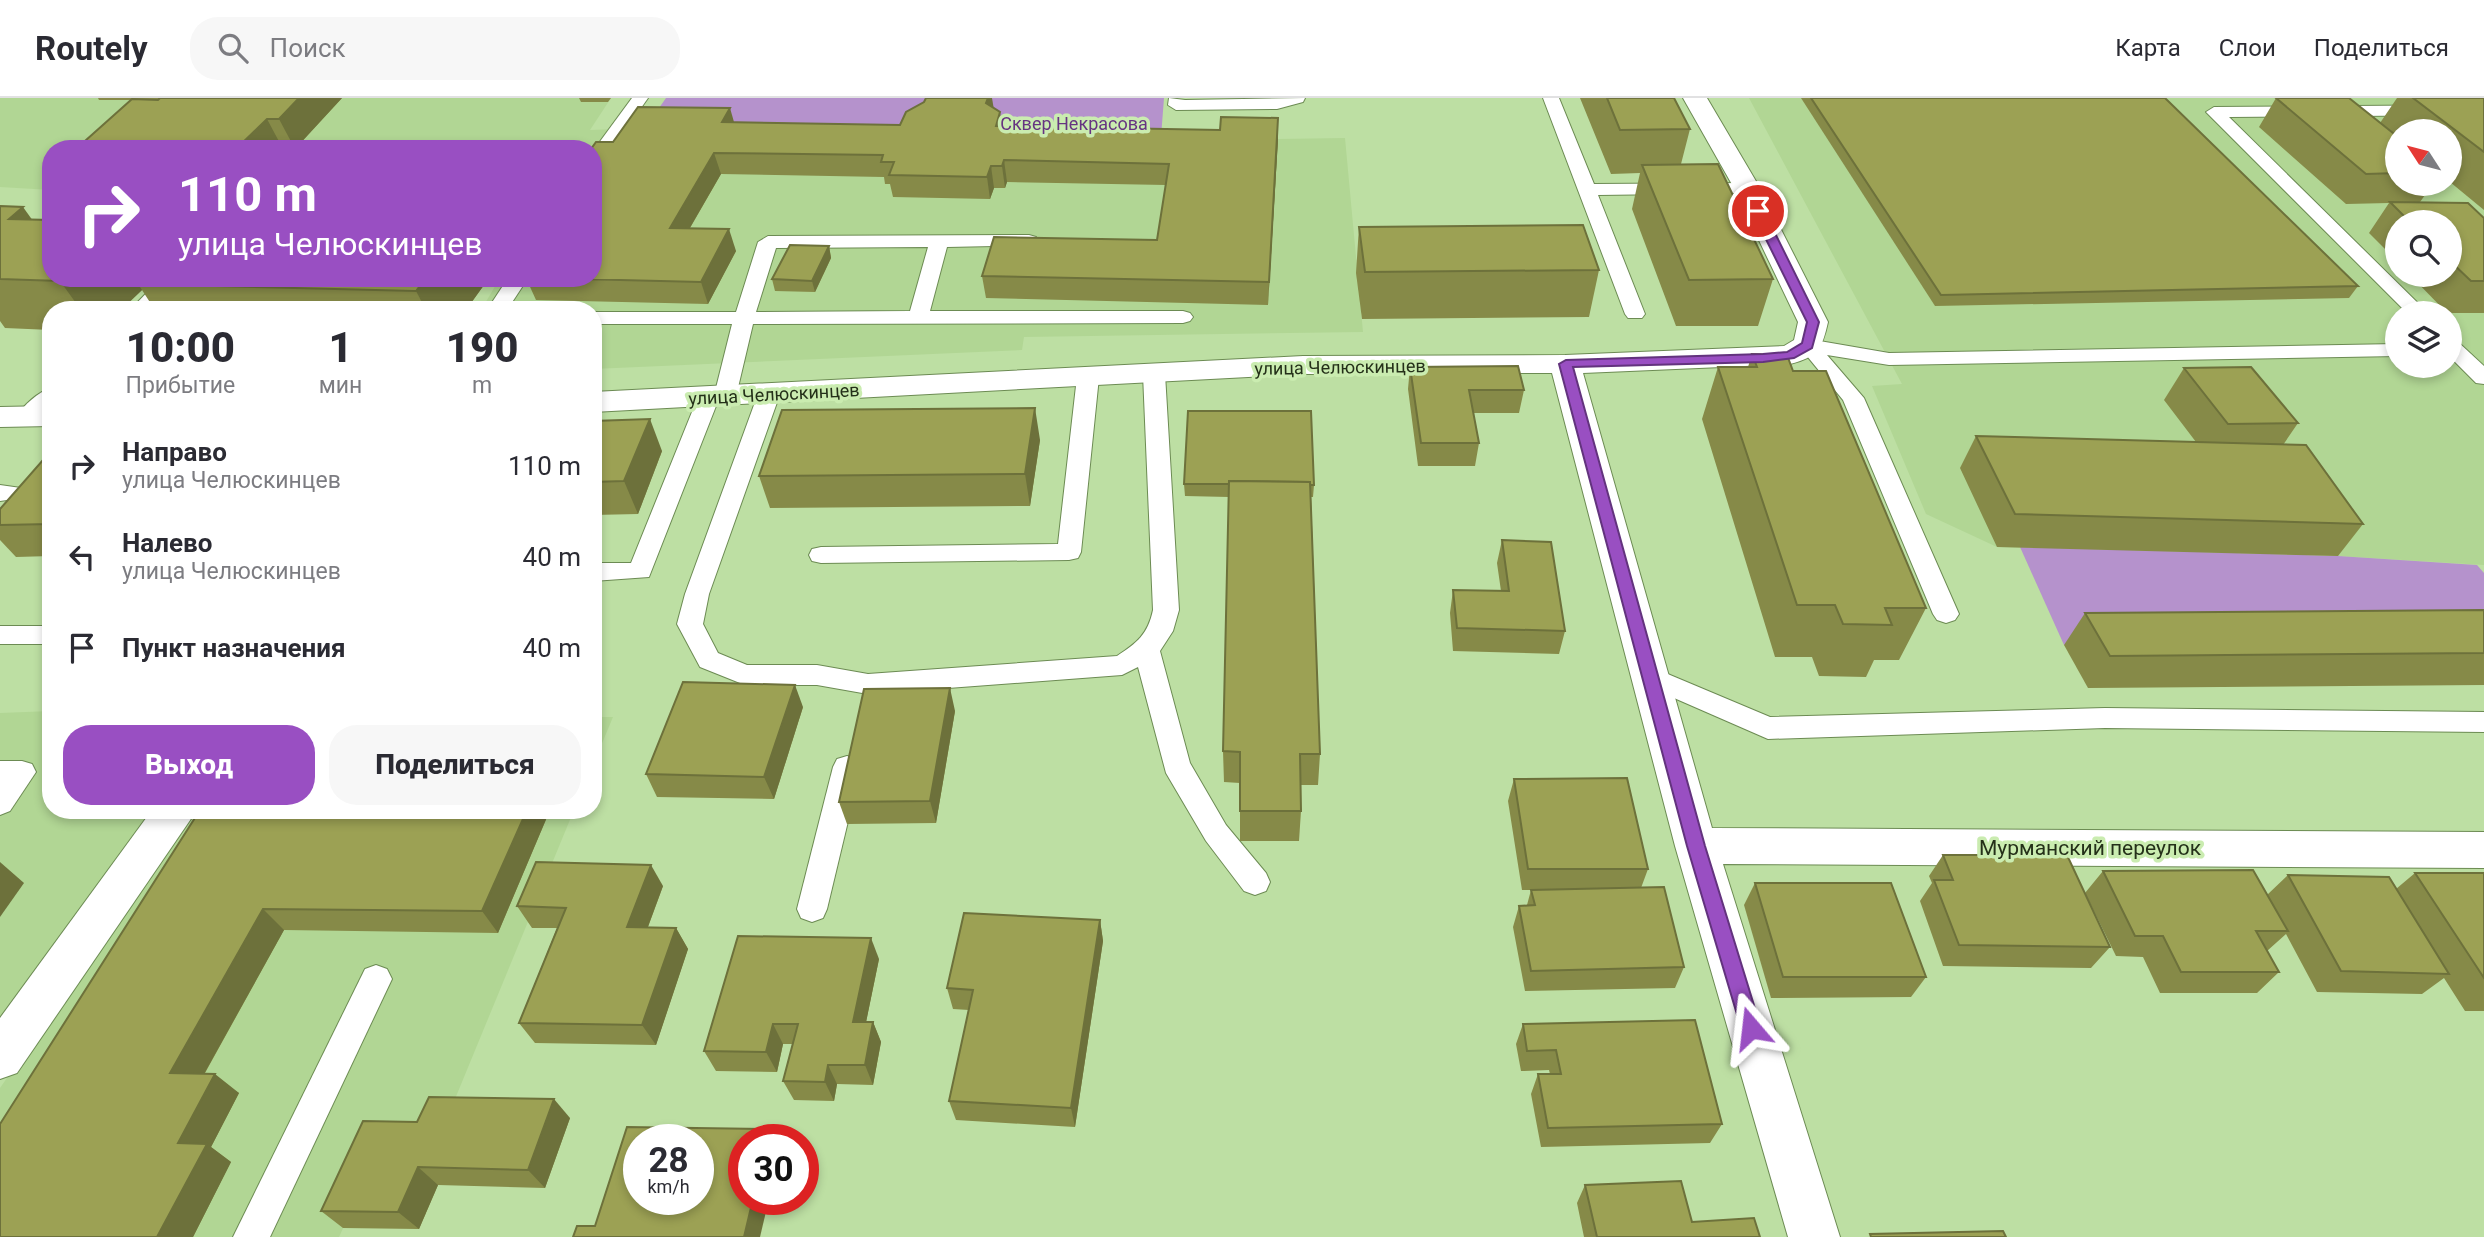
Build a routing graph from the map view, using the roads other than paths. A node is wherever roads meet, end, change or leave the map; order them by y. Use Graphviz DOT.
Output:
graph roads {
  1 [pos="639,98"];
  2 [pos="1177,98"];
  3 [pos="1297,98"];
  4 [pos="1551,98"];
  5 [pos="1695,98"];
  6 [pos="2484,110"];
  7 [pos="602,151"];
  8 [pos="1747,188"];
  9 [pos="1587,190"];
  10 [pos="939,241"];
  11 [pos="1051,241"];
  12 [pos="164,287"];
  13 [pos="149,301"];
  14 [pos="2406,301"];
  15 [pos="1635,314"];
  16 [pos="1184,317"];
  17 [pos="602,318"];
  18 [pos="744,318"];
  19 [pos="918,318"];
  20 [pos="1808,345"];
  21 [pos="2462,348"];
  22 [pos="2484,349"];
  23 [pos="2385,350"];
  24 [pos="2462,358"];
  25 [pos="1566,364"];
  26 [pos="1154,374"];
  27 [pos="1088,377"];
  28 [pos="2484,379"];
  29 [pos="769,394"];
  30 [pos="717,397"];
  31 [pos="42,402"];
  32 [pos="602,402"];
  33 [pos="26,416"];
  34 [pos="821,555"];
  35 [pos="602,572"];
  36 [pos="1946,614"];
  37 [pos="0,635"];
  38 [pos="42,635"];
  39 [pos="1147,649"];
  40 [pos="1651,677"];
  41 [pos="861,711"];
  42 [pos="2484,722"];
  43 [pos="0,772"];
  44 [pos="0,803"];
  45 [pos="170,819"];
  46 [pos="1696,846"];
  47 [pos="2484,850"];
  48 [pos="1255,882"];
  49 [pos="812,909"];
  50 [pos="376,979"];
  51 [pos="0,1057"];
  52 [pos="251,1237"];
  53 [pos="1814,1237"];
  1 -- 7 [label="lane"];
  2 -- 3 [label="lane"];
  4 -- 9 [label="lane"];
  5 -- 8 [label="street"];
  6 -- 14 [label="lane"];
  8 -- 9 [label="lane"];
  8 -- 20 [label="street"];
  9 -- 15 [label="lane"];
  10 -- 11 [label="lane"];
  10 -- 18 [label="lane"];
  10 -- 19 [label="lane"];
  12 -- 13 [label="lane"];
  16 -- 19 [label="lane"];
  17 -- 18 [label="lane"];
  18 -- 19 [label="lane"];
  18 -- 30 [label="lane"];
  20 -- 23 [label="lane"];
  20 -- 25 [label="street, улица Челюскинцев"];
  20 -- 36 [label="lane"];
  21 -- 22 [label="lane"];
  24 -- 28 [label="lane"];
  25 -- 26 [label="street, улица Челюскинцев"];
  25 -- 40 [label="street"];
  26 -- 27 [label="street, улица Челюскинцев"];
  26 -- 39 [label="lane"];
  27 -- 29 [label="street, улица Челюскинцев"];
  27 -- 34 [label="lane"];
  29 -- 30 [label="street, улица Челюскинцев"];
  29 -- 41 [label="lane"];
  30 -- 32 [label="street, улица Челюскинцев"];
  30 -- 35 [label="lane"];
  31 -- 33 [label="lane"];
  37 -- 38 [label="lane"];
  39 -- 41 [label="lane"];
  39 -- 48 [label="lane"];
  40 -- 42 [label="lane"];
  40 -- 46 [label="street"];
  41 -- 49 [label="lane"];
  43 -- 44 [label="lane"];
  45 -- 51 [label="street"];
  46 -- 47 [label="street, Мурманский переулок"];
  46 -- 53 [label="street"];
  50 -- 52 [label="lane"];
}
